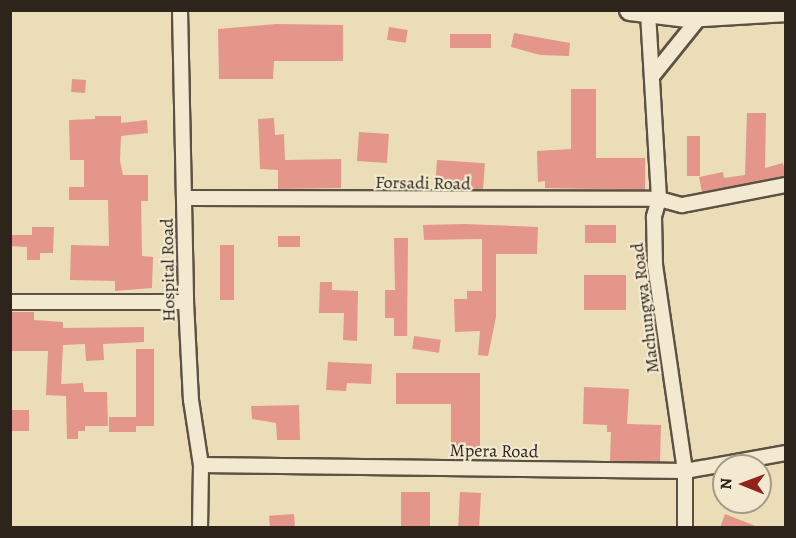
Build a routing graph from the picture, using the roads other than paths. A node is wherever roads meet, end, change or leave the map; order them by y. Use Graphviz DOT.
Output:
graph roads {
  1 [pos="180,10"];
  2 [pos="786,11"];
  3 [pos="639,12"];
  4 [pos="700,17"];
  5 [pos="654,74"];
  6 [pos="786,185"];
  7 [pos="185,198"];
  8 [pos="660,199"];
  9 [pos="10,302"];
  10 [pos="186,302"];
  11 [pos="786,453"];
  12 [pos="201,465"];
  13 [pos="684,471"];
  14 [pos="200,528"];
  15 [pos="685,528"];
  1 -- 7 [label="street, Hospital Road"];
  2 -- 4 [label="street"];
  3 -- 4 [label="street"];
  3 -- 5 [label="street, Machungwa Road"];
  4 -- 5 [label="street"];
  5 -- 8 [label="street, Machungwa Road"];
  6 -- 8 [label="street, Forsadi Road"];
  7 -- 8 [label="street, Forsadi Road"];
  7 -- 10 [label="street, Hospital Road"];
  8 -- 13 [label="street, Machungwa Road"];
  9 -- 10 [label="street"];
  10 -- 12 [label="street, Hospital Road"];
  11 -- 13 [label="street, Mpera Road"];
  12 -- 13 [label="street, Mpera Road"];
  12 -- 14 [label="street, Hospital Road"];
  13 -- 15 [label="street, Machungwa Road"];
}
